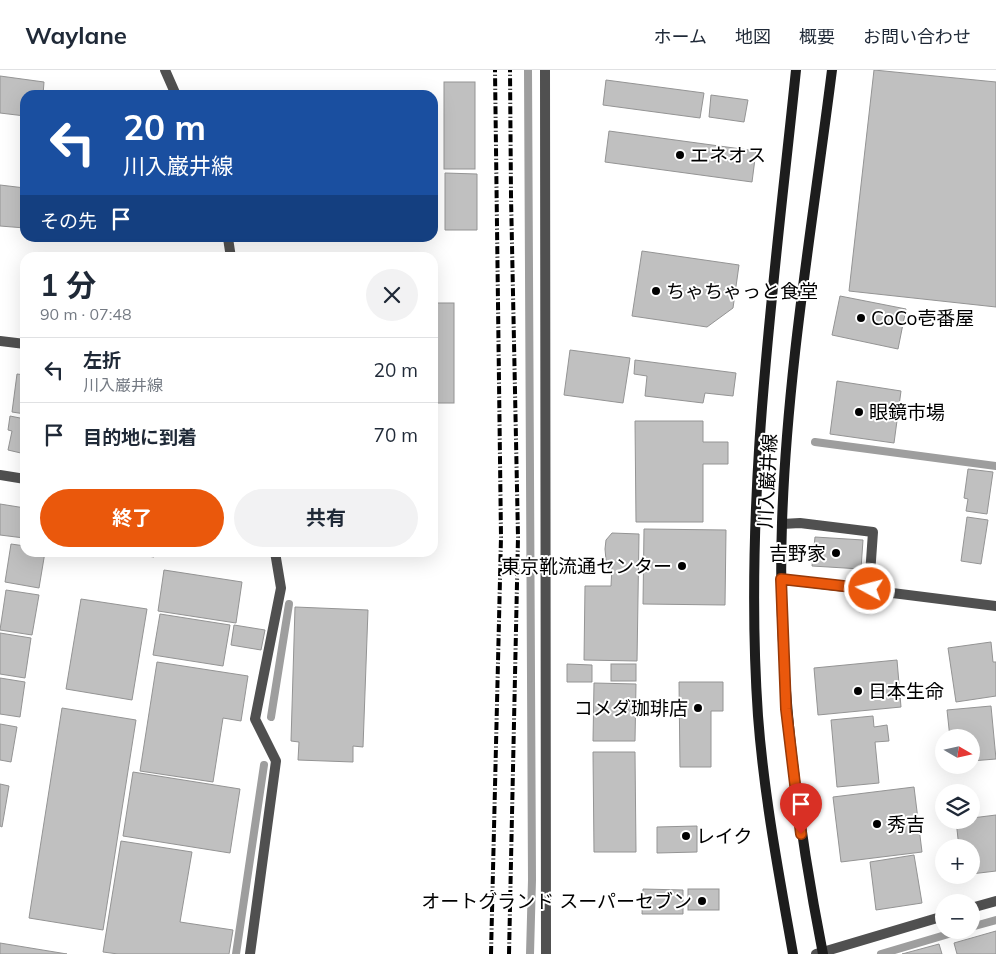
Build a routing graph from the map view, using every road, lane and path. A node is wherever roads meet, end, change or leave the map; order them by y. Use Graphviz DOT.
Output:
graph roads {
  1 [pos="165,70"];
  2 [pos="545,70"];
  3 [pos="796,70"];
  4 [pos="832,70"];
  5 [pos="174,90"];
  6 [pos="0,341"];
  7 [pos="20,343"];
  8 [pos="0,475"];
  9 [pos="20,478"];
  10 [pos="782,524"];
  11 [pos="276,557"];
  12 [pos="781,579"];
  13 [pos="870,589"];
  14 [pos="996,606"];
  15 [pos="996,901"];
  16 [pos="980,905"];
  17 [pos="935,919"];
  18 [pos="820,953"];
  19 [pos="250,954"];
  20 [pos="546,954"];
  21 [pos="793,954"];
  1 -- 5 [label="street"];
  2 -- 20 [label="street"];
  3 -- 21 [label="main road, 川入巌井線"];
  4 -- 10 [label="main road, 川入巌井線"];
  6 -- 7 [label="street"];
  8 -- 9 [label="street"];
  10 -- 12 [label="main road, 川入巌井線"];
  10 -- 13 [label="street"];
  11 -- 19 [label="street"];
  12 -- 13 [label="street"];
  12 -- 18 [label="main road, 川入巌井線"];
  13 -- 14 [label="street"];
  15 -- 16 [label="street"];
  17 -- 18 [label="street"];
}
